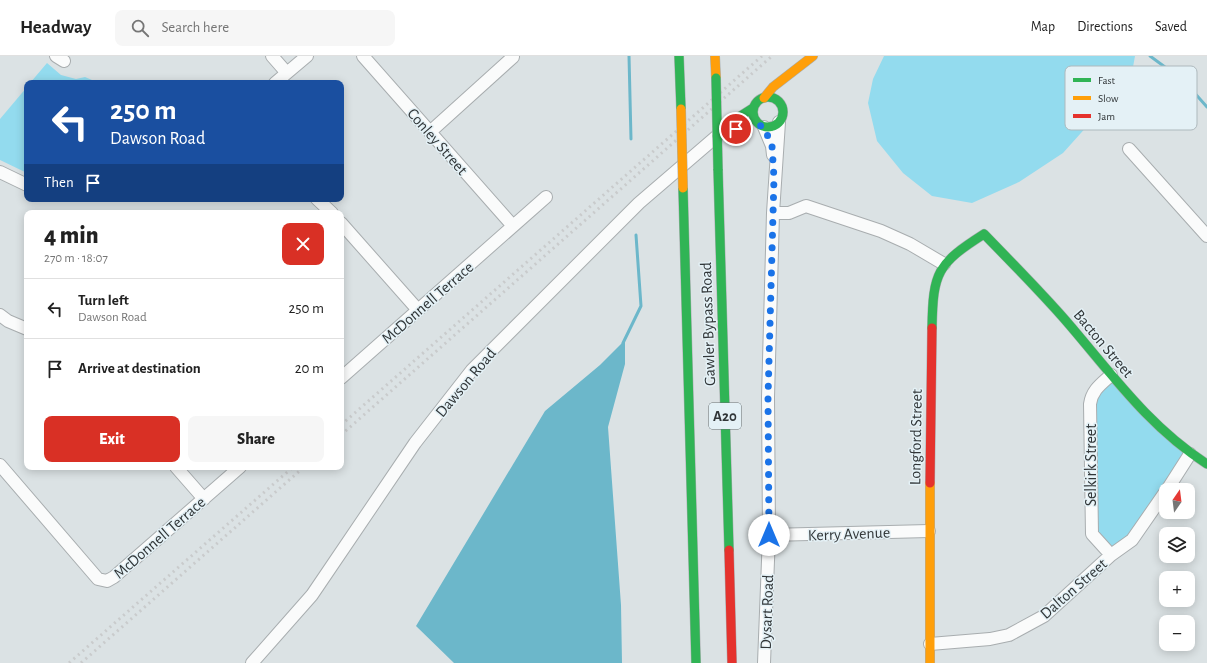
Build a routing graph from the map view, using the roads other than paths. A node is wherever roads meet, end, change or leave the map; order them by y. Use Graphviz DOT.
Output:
graph roads {
  1 [pos="272,56"];
  2 [pos="307,56"];
  3 [pos="363,56"];
  4 [pos="679,56"];
  5 [pos="715,56"];
  6 [pos="815,56"];
  7 [pos="513,57"];
  8 [pos="286,72"];
  9 [pos="278,80"];
  10 [pos="764,98"];
  11 [pos="780,104"];
  12 [pos="753,108"];
  13 [pos="779,122"];
  14 [pos="762,126"];
  15 [pos="430,132"];
  16 [pos="717,136"];
  17 [pos="1129,149"];
  18 [pos="0,172"];
  19 [pos="774,178"];
  20 [pos="24,184"];
  21 [pos="546,197"];
  22 [pos="320,202"];
  23 [pos="327,210"];
  24 [pos="773,213"];
  25 [pos="344,226"];
  26 [pos="513,226"];
  27 [pos="984,234"];
  28 [pos="1207,236"];
  29 [pos="944,264"];
  30 [pos="418,310"];
  31 [pos="0,315"];
  32 [pos="24,328"];
  33 [pos="344,375"];
  34 [pos="1110,375"];
  35 [pos="1190,454"];
  36 [pos="1207,464"];
  37 [pos="0,465"];
  38 [pos="179,470"];
  39 [pos="237,470"];
  40 [pos="1171,483"];
  41 [pos="204,499"];
  42 [pos="1159,501"];
  43 [pos="929,531"];
  44 [pos="769,535"];
  45 [pos="1111,555"];
  46 [pos="930,644"];
  47 [pos="252,663"];
  48 [pos="696,663"];
  49 [pos="732,663"];
  50 [pos="764,663"];
  51 [pos="930,663"];
  1 -- 8 [label="street"];
  2 -- 8 [label="street"];
  3 -- 15 [label="street, Conley Street"];
  4 -- 48 [label="main road, Gawler Bypass Road / A20, bridge"];
  5 -- 49 [label="main road, Gawler Bypass Road / A20, bridge"];
  6 -- 10 [label="main road"];
  6 -- 11 [label="main road"];
  7 -- 15 [label="street"];
  8 -- 9 [label="street"];
  10 -- 11 [label="main road"];
  10 -- 12 [label="main road"];
  11 -- 13 [label="main road"];
  12 -- 14 [label="main road"];
  12 -- 16 [label="main road, Dawson Road"];
  13 -- 14 [label="main road"];
  13 -- 19 [label="street, Dysart Road"];
  14 -- 16 [label="main road, Dawson Road"];
  14 -- 19 [label="street, Dysart Road"];
  15 -- 26 [label="street, Conley Street"];
  16 -- 47 [label="street, Dawson Road"];
  17 -- 28 [label="street"];
  18 -- 20 [label="street"];
  19 -- 24 [label="street, Dysart Road"];
  21 -- 26 [label="street, McDonnell Terrace"];
  22 -- 23 [label="street"];
  24 -- 29 [label="street"];
  24 -- 44 [label="street, Dysart Road"];
  25 -- 30 [label="street"];
  26 -- 30 [label="street, McDonnell Terrace"];
  27 -- 29 [label="main road, Longford Street"];
  27 -- 34 [label="main road, Bacton Street"];
  29 -- 43 [label="main road, Longford Street"];
  30 -- 33 [label="street, McDonnell Terrace"];
  31 -- 32 [label="street"];
  34 -- 35 [label="main road, Bacton Street"];
  34 -- 45 [label="street, Selkirk Street"];
  35 -- 36 [label="main road, Bacton Street"];
  35 -- 40 [label="street, Dalton Street"];
  37 -- 41 [label="street, McDonnell Terrace"];
  38 -- 41 [label="street"];
  39 -- 41 [label="street, McDonnell Terrace"];
  42 -- 45 [label="street, Dalton Street"];
  43 -- 44 [label="street, Kerry Avenue"];
  43 -- 46 [label="main road, Longford Street"];
  44 -- 50 [label="street, Dysart Road"];
  45 -- 46 [label="street, Dalton Street"];
  46 -- 51 [label="main road, Longford Street"];
}
